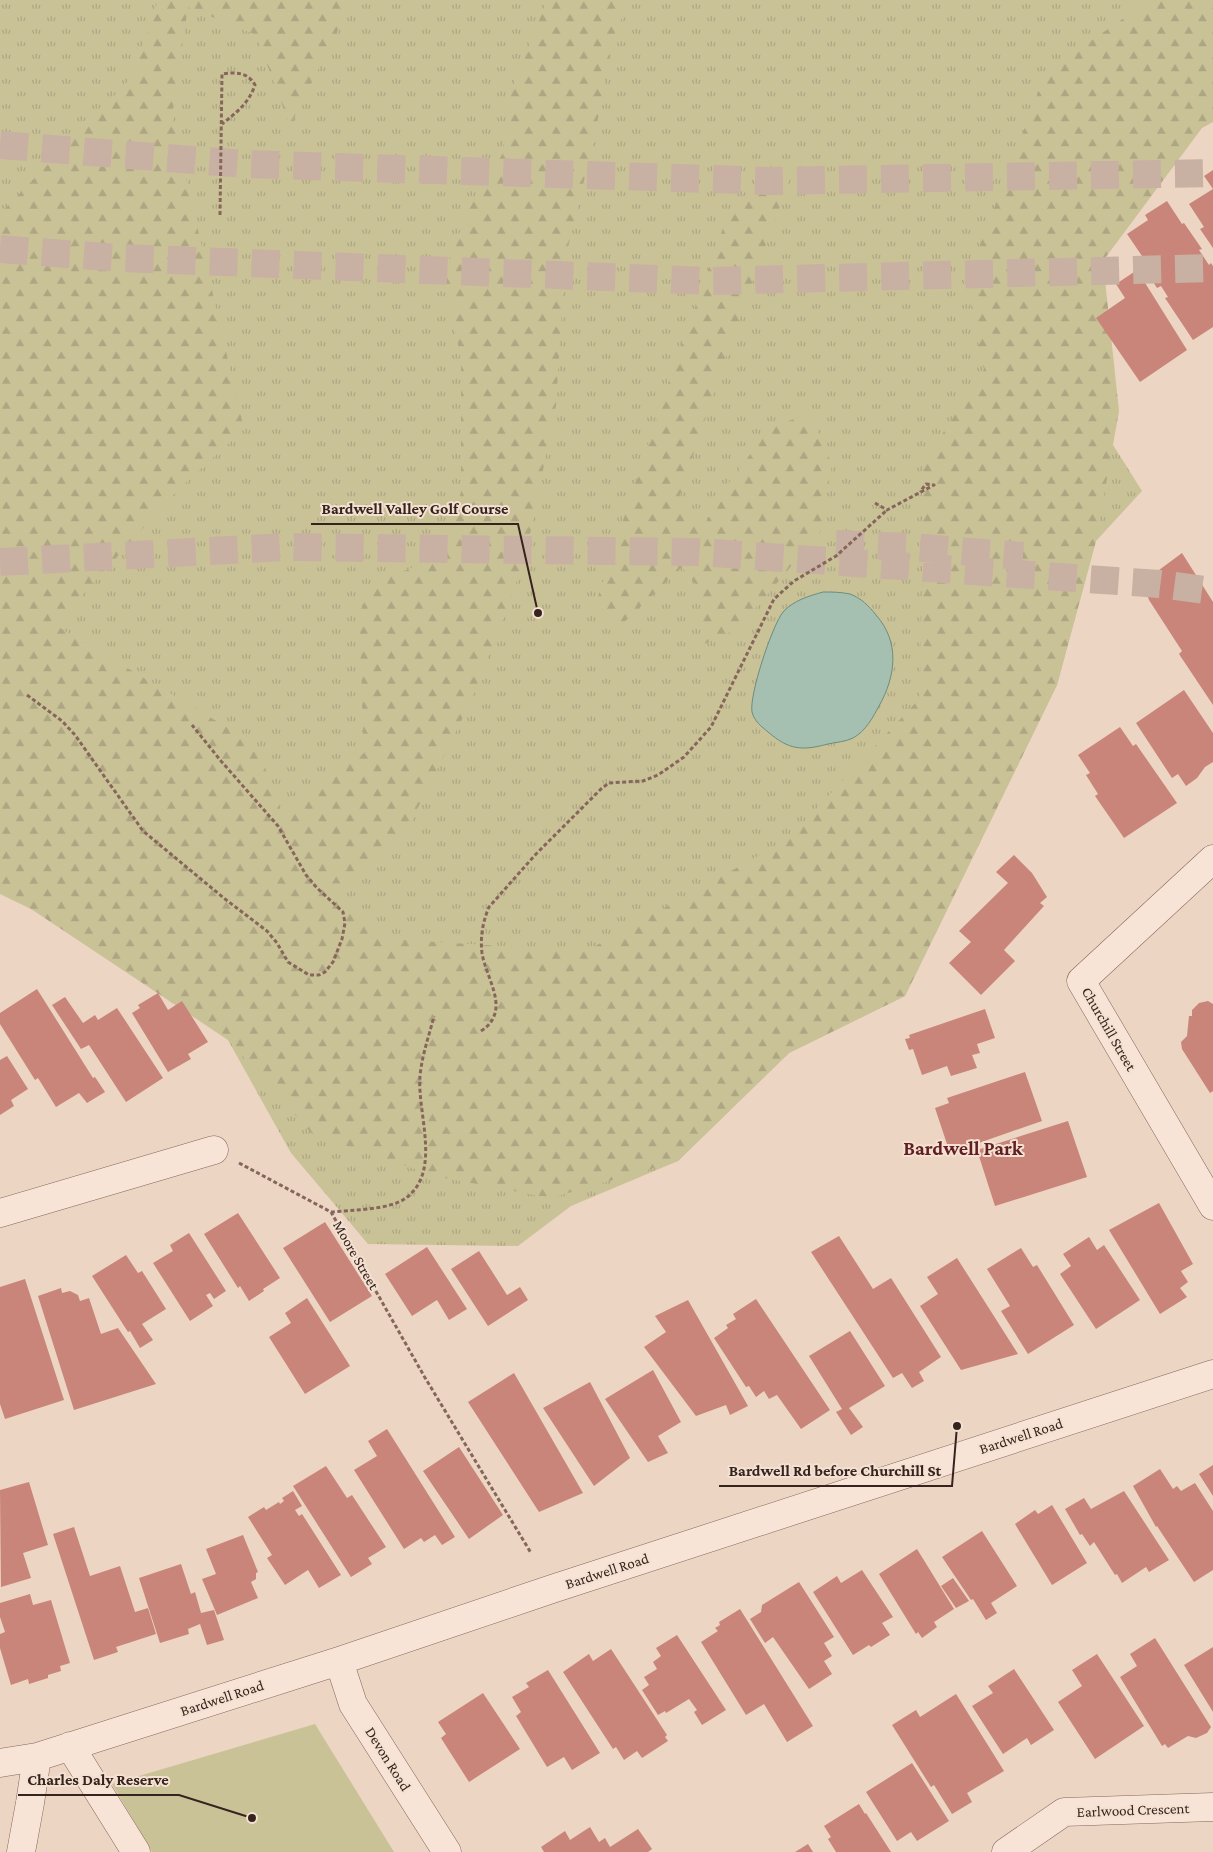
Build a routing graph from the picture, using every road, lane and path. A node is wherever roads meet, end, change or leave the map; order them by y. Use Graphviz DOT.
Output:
graph roads {
  1 [pos="222,124"];
  2 [pos="220,215"];
  3 [pos="920,492"];
  4 [pos="875,504"];
  5 [pos="888,510"];
  6 [pos="27,695"];
  7 [pos="192,725"];
  8 [pos="1213,859"];
  9 [pos="434,1016"];
  10 [pos="481,1031"];
  11 [pos="214,1150"];
  12 [pos="1213,1206"];
  13 [pos="331,1212"];
  14 [pos="0,1213"];
  15 [pos="1213,1374"];
  16 [pos="531,1553"];
  17 [pos="339,1661"];
  18 [pos="70,1746"];
  19 [pos="37,1757"];
  20 [pos="0,1763"];
  21 [pos="1213,1807"];
  22 [pos="20,1852"];
  23 [pos="136,1852"];
  24 [pos="447,1852"];
  25 [pos="1006,1852"];
  1 -- 1 [label="path"];
  1 -- 2 [label="path"];
  3 -- 5 [label="path"];
  4 -- 5 [label="path"];
  5 -- 10 [label="path"];
  6 -- 7 [label="path"];
  8 -- 12 [label="street, Churchill Street"];
  9 -- 13 [label="path"];
  11 -- 13 [label="path, Moore Street"];
  11 -- 14 [label="street"];
  13 -- 16 [label="path, Moore Street"];
  15 -- 17 [label="street, Bardwell Road"];
  17 -- 18 [label="street, Bardwell Road"];
  17 -- 24 [label="street, Devon Road"];
  18 -- 19 [label="street, Bardwell Road"];
  18 -- 23 [label="street"];
  19 -- 20 [label="street, Bardwell Road"];
  19 -- 22 [label="street"];
  21 -- 25 [label="street, Earlwood Crescent"];
}
